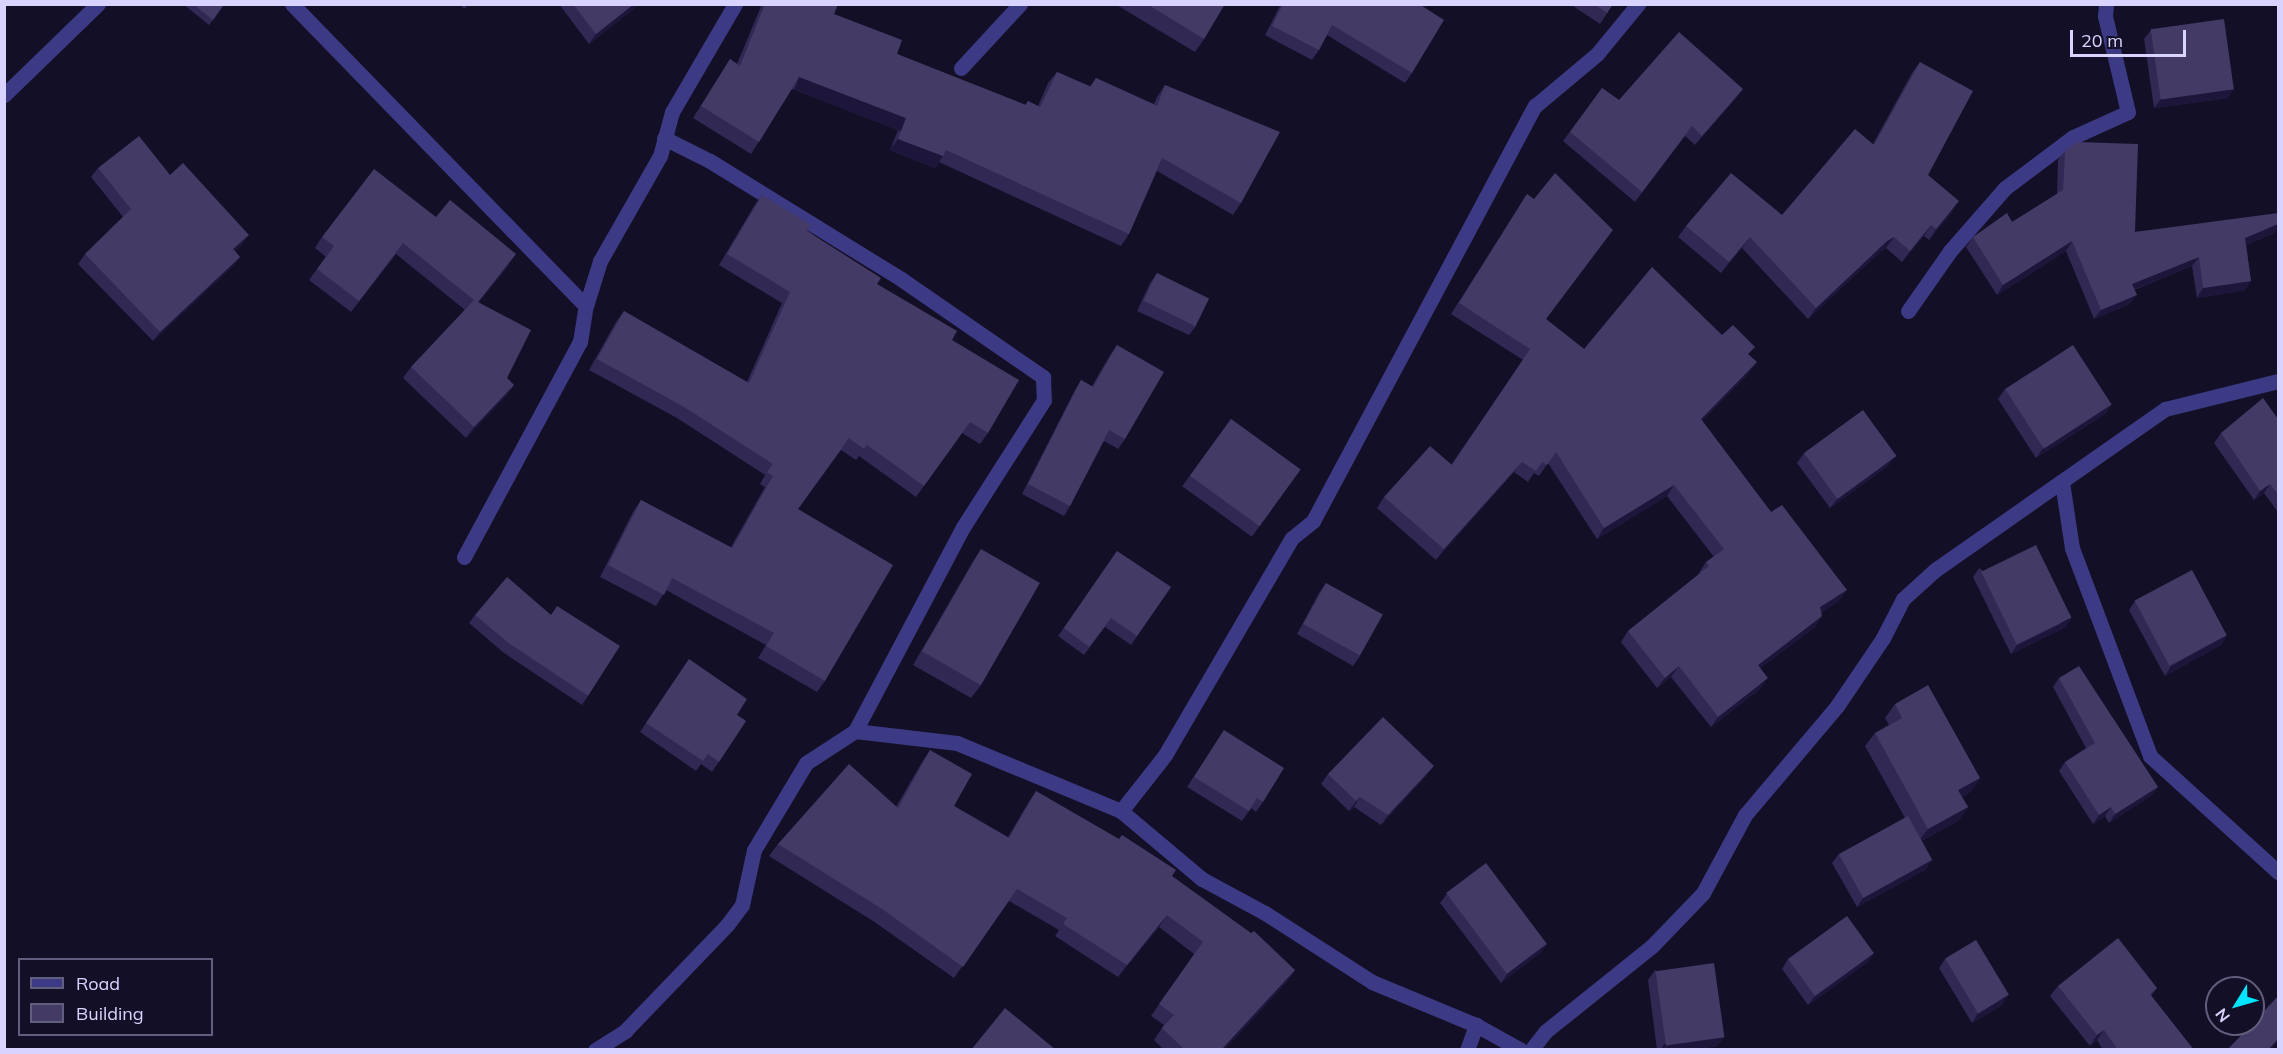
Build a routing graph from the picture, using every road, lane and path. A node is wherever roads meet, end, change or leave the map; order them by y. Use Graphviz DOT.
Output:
graph roads {
  1 [pos="98,4"];
  2 [pos="292,4"];
  3 [pos="735,4"];
  4 [pos="1020,4"];
  5 [pos="1638,4"];
  6 [pos="2106,4"];
  7 [pos="961,68"];
  8 [pos="4,95"];
  9 [pos="664,138"];
  10 [pos="586,306"];
  11 [pos="1908,311"];
  12 [pos="2278,381"];
  13 [pos="2062,482"];
  14 [pos="464,557"];
  15 [pos="855,731"];
  16 [pos="1121,811"];
  17 [pos="2278,872"];
  18 [pos="1476,1025"];
  19 [pos="595,1050"];
  20 [pos="1467,1050"];
  21 [pos="1521,1050"];
  22 [pos="1531,1050"];
  1 -- 8 [label="street"];
  2 -- 10 [label="street"];
  3 -- 9 [label="street"];
  4 -- 7 [label="street"];
  5 -- 16 [label="street"];
  6 -- 11 [label="street"];
  9 -- 10 [label="street"];
  9 -- 15 [label="street"];
  10 -- 14 [label="street"];
  12 -- 13 [label="street"];
  13 -- 17 [label="street"];
  13 -- 22 [label="street"];
  15 -- 16 [label="street"];
  15 -- 19 [label="street"];
  16 -- 18 [label="street"];
  18 -- 20 [label="street"];
  18 -- 21 [label="street"];
}
